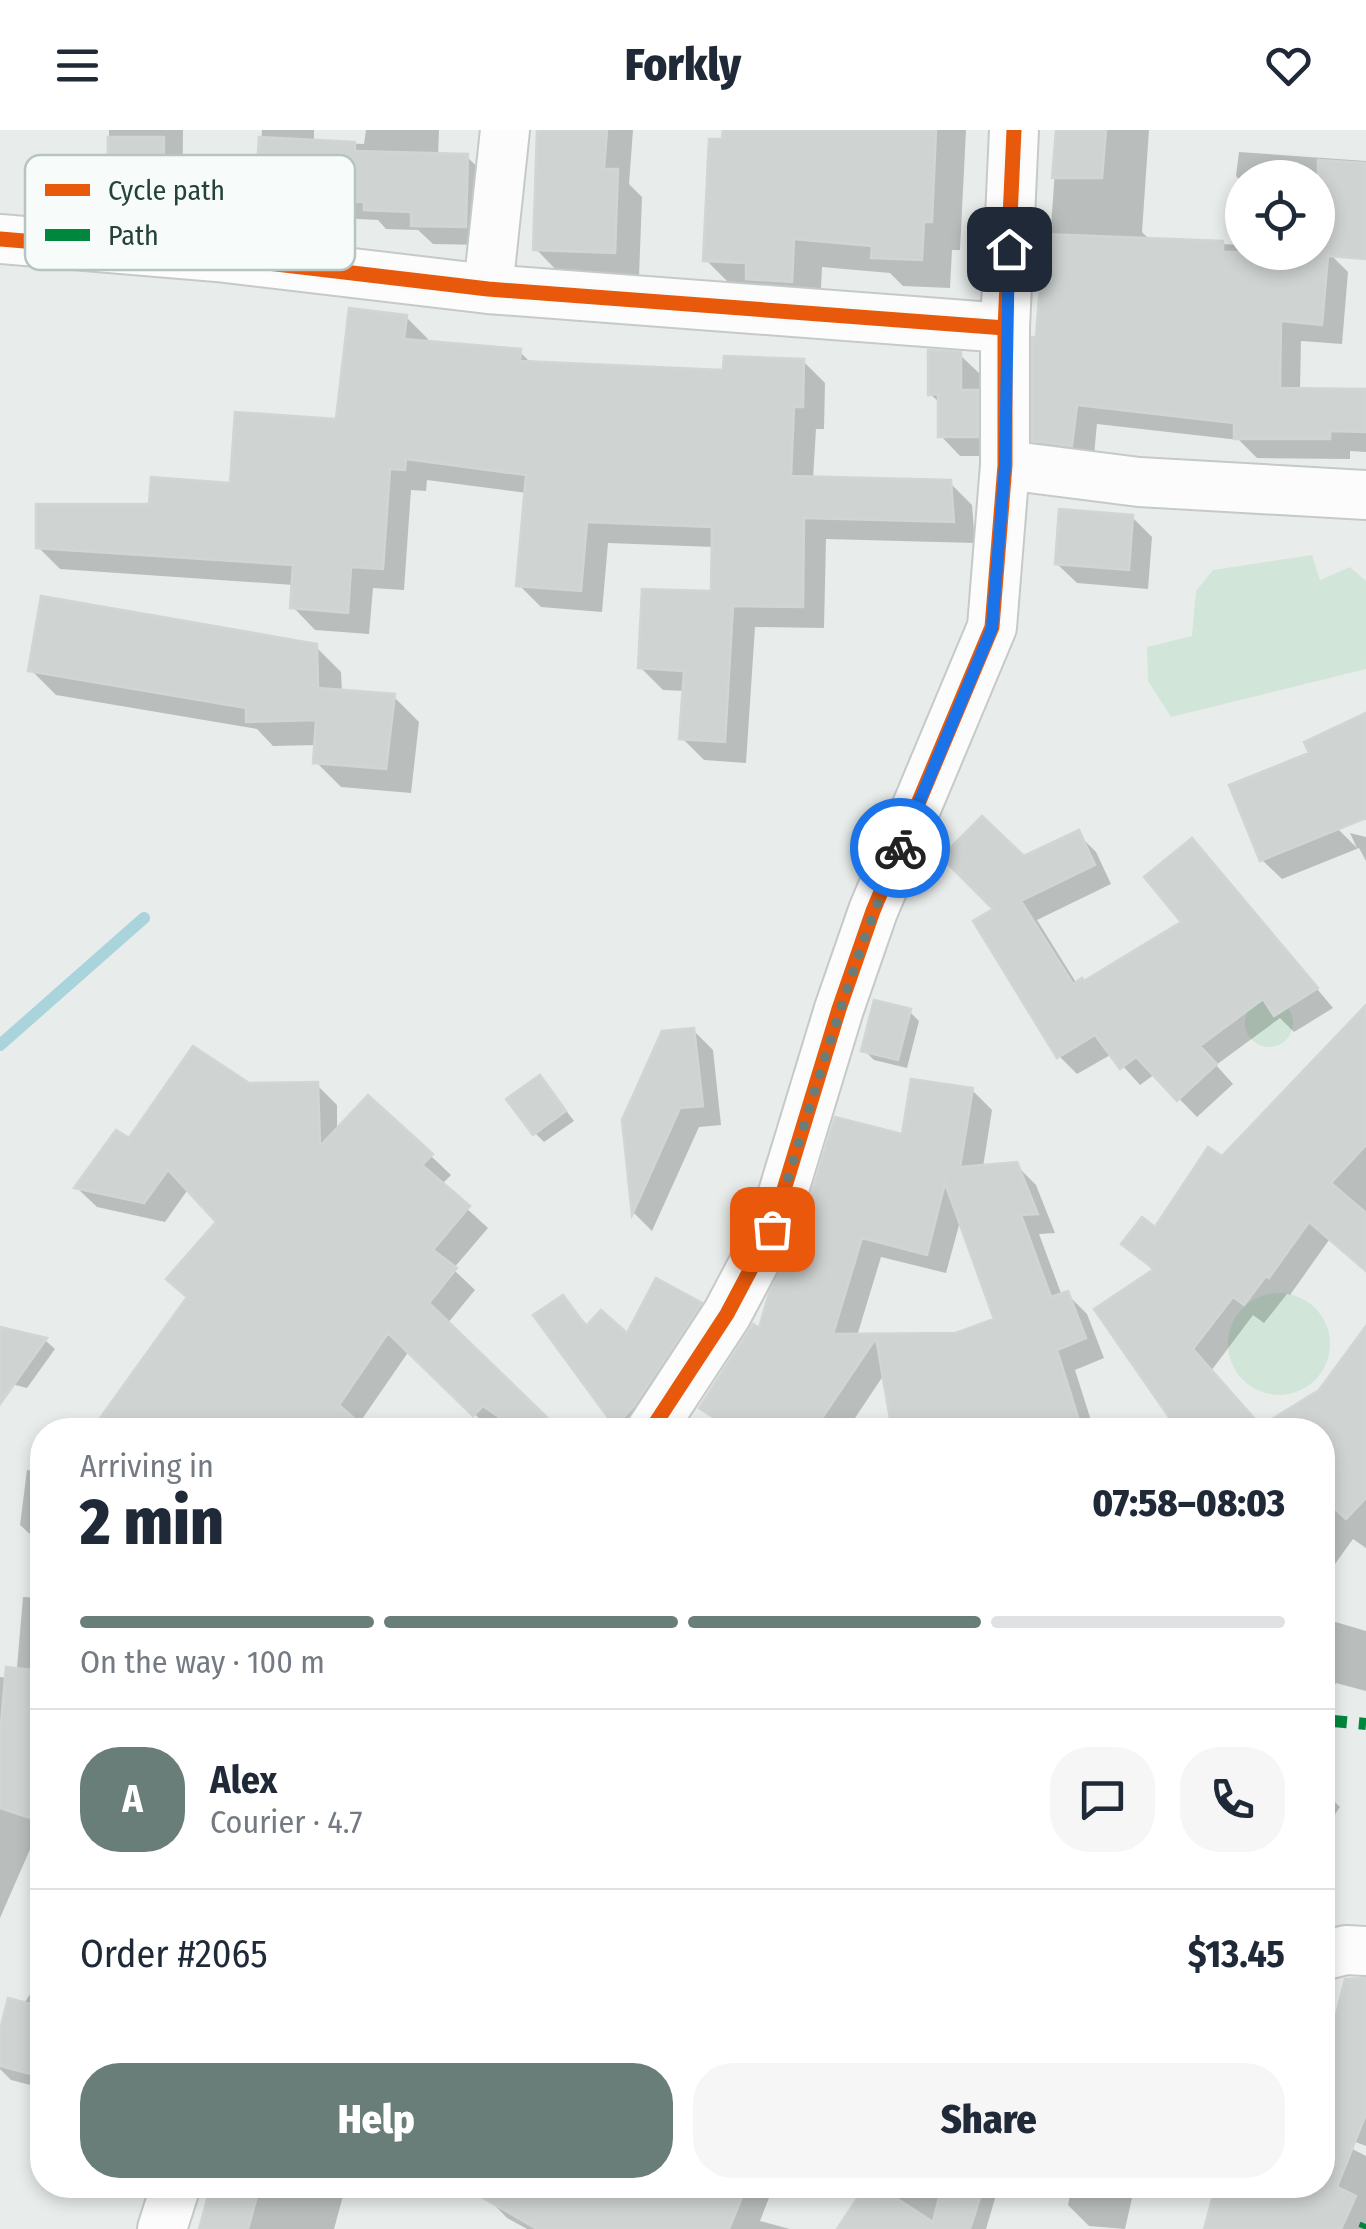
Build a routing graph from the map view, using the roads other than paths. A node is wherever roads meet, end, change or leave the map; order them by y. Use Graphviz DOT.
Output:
graph roads {
  1 [pos="505,130"];
  2 [pos="1014,130"];
  3 [pos="0,239"];
  4 [pos="25,241"];
  5 [pos="327,270"];
  6 [pos="488,289"];
  7 [pos="1005,328"];
  8 [pos="1005,466"];
  9 [pos="1366,495"];
  10 [pos="659,1418"];
  11 [pos="1366,1951"];
  12 [pos="1335,1953"];
  13 [pos="172,2198"];
  14 [pos="162,2229"];
  1 -- 6 [label="street"];
  2 -- 7 [label="street"];
  3 -- 4 [label="street"];
  5 -- 6 [label="street"];
  6 -- 7 [label="street"];
  7 -- 8 [label="street"];
  8 -- 9 [label="street"];
  8 -- 10 [label="street"];
  11 -- 12 [label="street"];
  13 -- 14 [label="street"];
}
